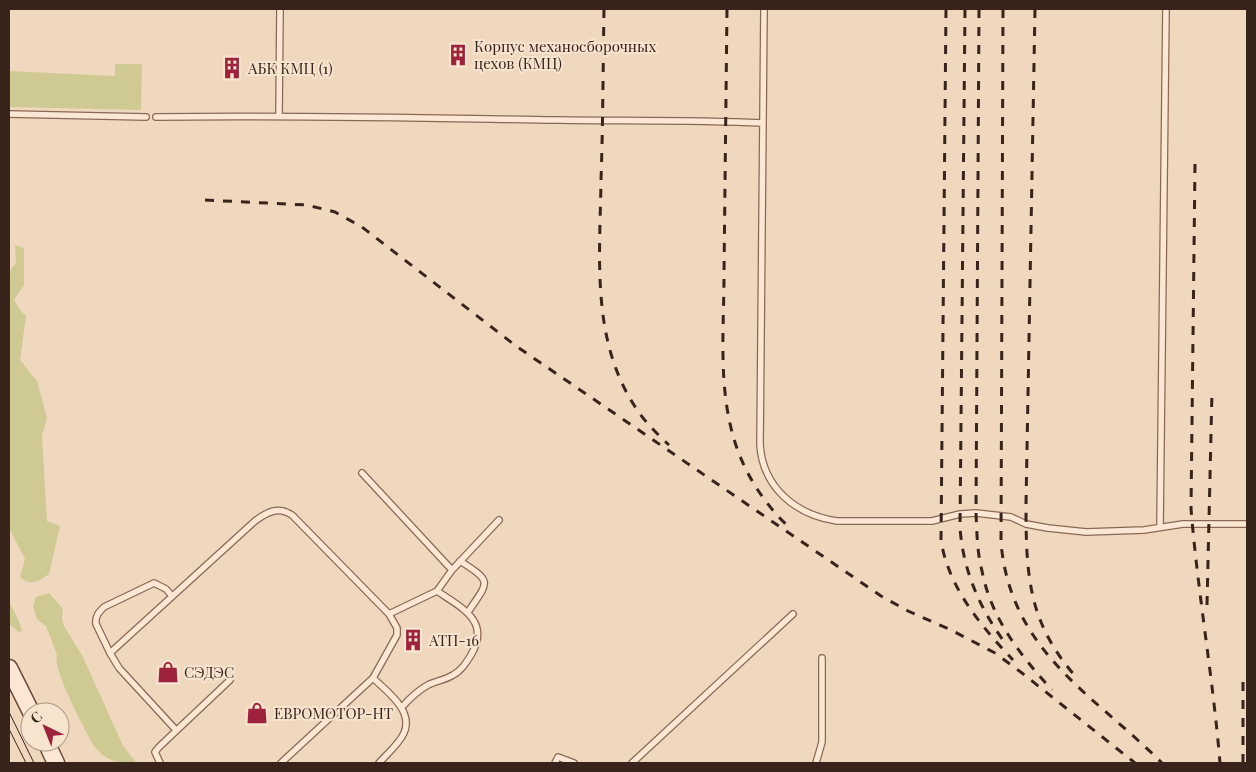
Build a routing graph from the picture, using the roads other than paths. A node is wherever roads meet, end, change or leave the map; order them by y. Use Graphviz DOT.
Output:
graph roads {
  1 [pos="280,9"];
  2 [pos="764,9"];
  3 [pos="1166,9"];
  4 [pos="9,114"];
  5 [pos="279,115"];
  6 [pos="146,117"];
  7 [pos="156,117"];
  8 [pos="762,123"];
  9 [pos="362,472"];
  10 [pos="500,520"];
  11 [pos="1247,524"];
  12 [pos="1160,527"];
  13 [pos="460,561"];
  14 [pos="452,570"];
  15 [pos="437,591"];
  16 [pos="172,596"];
  17 [pos="468,612"];
  18 [pos="389,614"];
  19 [pos="793,614"];
  20 [pos="110,652"];
  21 [pos="822,658"];
  22 [pos="9,668"];
  23 [pos="373,678"];
  24 [pos="230,680"];
  25 [pos="26,702"];
  26 [pos="402,707"];
  27 [pos="176,730"];
  28 [pos="160,763"];
  29 [pos="281,763"];
  30 [pos="378,763"];
  31 [pos="555,763"];
  32 [pos="574,763"];
  33 [pos="632,763"];
  34 [pos="816,763"];
  1 -- 5 [label="lane"];
  2 -- 8 [label="lane"];
  3 -- 12 [label="lane"];
  4 -- 6 [label="lane"];
  5 -- 7 [label="lane"];
  5 -- 8 [label="lane"];
  8 -- 12 [label="lane"];
  9 -- 14 [label="lane"];
  10 -- 13 [label="lane"];
  11 -- 12 [label="lane"];
  13 -- 14 [label="lane"];
  13 -- 17 [label="lane"];
  14 -- 15 [label="lane"];
  15 -- 17 [label="lane"];
  15 -- 18 [label="lane"];
  16 -- 18 [label="lane"];
  16 -- 20 [label="lane"];
  16 -- 20 [label="lane"];
  17 -- 26 [label="lane"];
  18 -- 23 [label="lane"];
  19 -- 33 [label="lane"];
  20 -- 27 [label="lane"];
  21 -- 34 [label="lane"];
  22 -- 25 [label="main road"];
  23 -- 26 [label="lane"];
  23 -- 29 [label="lane"];
  24 -- 27 [label="lane"];
  26 -- 30 [label="lane"];
  27 -- 28 [label="lane"];
  31 -- 32 [label="lane"];
}
